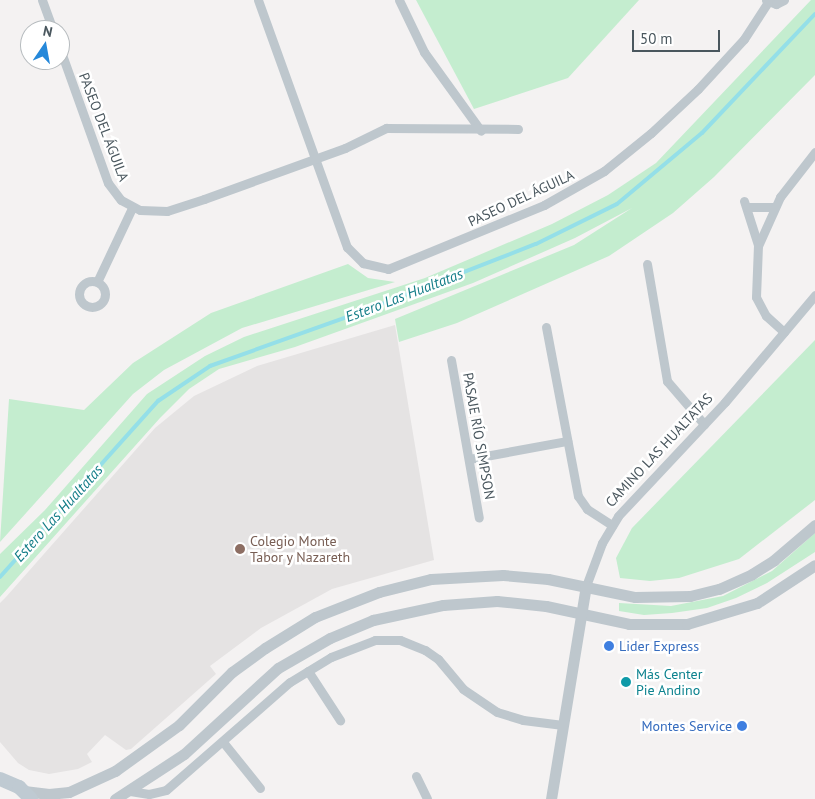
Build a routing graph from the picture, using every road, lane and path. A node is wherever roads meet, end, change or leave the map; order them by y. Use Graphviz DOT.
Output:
graph roads {
  1 [pos="42,0"];
  2 [pos="258,0"];
  3 [pos="399,0"];
  4 [pos="784,0"];
  5 [pos="767,1"];
  6 [pos="49,20"];
  7 [pos="68,70"];
  8 [pos="518,129"];
  9 [pos="481,131"];
  10 [pos="815,152"];
  11 [pos="315,159"];
  12 [pos="774,207"];
  13 [pos="132,208"];
  14 [pos="758,246"];
  15 [pos="647,264"];
  16 [pos="97,282"];
  17 [pos="815,295"];
  18 [pos="546,327"];
  19 [pos="784,332"];
  20 [pos="451,360"];
  21 [pos="704,424"];
  22 [pos="567,441"];
  23 [pos="469,459"];
  24 [pos="479,518"];
  25 [pos="612,525"];
  26 [pos="815,525"];
  27 [pos="815,565"];
  28 [pos="586,586"];
  29 [pos="580,612"];
  30 [pos="308,671"];
  31 [pos="340,720"];
  32 [pos="563,725"];
  33 [pos="223,742"];
  34 [pos="416,776"];
  35 [pos="2,778"];
  36 [pos="260,788"];
  37 [pos="130,791"];
  38 [pos="27,795"];
  39 [pos="167,795"];
  40 [pos="116,799"];
  41 [pos="427,799"];
  42 [pos="551,799"];
  1 -- 6 [label="street"];
  2 -- 11 [label="street, PASEO DEL ÁGUILA"];
  3 -- 9 [label="street"];
  4 -- 5 [label="street, PASEO DEL ÁGUILA"];
  5 -- 11 [label="street, PASEO DEL ÁGUILA"];
  7 -- 13 [label="street, PASEO DEL ÁGUILA"];
  8 -- 9 [label="street"];
  9 -- 11 [label="street"];
  10 -- 12 [label="street"];
  11 -- 13 [label="street"];
  12 -- 14 [label="street"];
  12 -- 14 [label="street"];
  13 -- 16 [label="street"];
  14 -- 19 [label="street"];
  15 -- 21 [label="street"];
  17 -- 19 [label="street, CAMINO LAS HUALTATAS"];
  18 -- 22 [label="street"];
  19 -- 21 [label="street, CAMINO LAS HUALTATAS"];
  20 -- 23 [label="street, PASAJE RÍO SIMPSON"];
  21 -- 25 [label="street, CAMINO LAS HUALTATAS"];
  22 -- 23 [label="street"];
  22 -- 25 [label="street"];
  23 -- 24 [label="street, PASAJE RÍO SIMPSON"];
  25 -- 28 [label="street, CAMINO LAS HUALTATAS"];
  26 -- 28 [label="street"];
  27 -- 29 [label="street"];
  28 -- 29 [label="street, CAMINO LAS HUALTATAS"];
  28 -- 38 [label="street"];
  29 -- 32 [label="street, CAMINO LAS HUALTATAS"];
  29 -- 37 [label="street"];
  30 -- 31 [label="street"];
  30 -- 32 [label="street"];
  30 -- 33 [label="street"];
  32 -- 42 [label="street, CAMINO LAS HUALTATAS"];
  33 -- 36 [label="street"];
  33 -- 39 [label="street"];
  34 -- 41 [label="street"];
  35 -- 38 [label="main road"];
  37 -- 39 [label="street"];
  37 -- 40 [label="street"];
}
